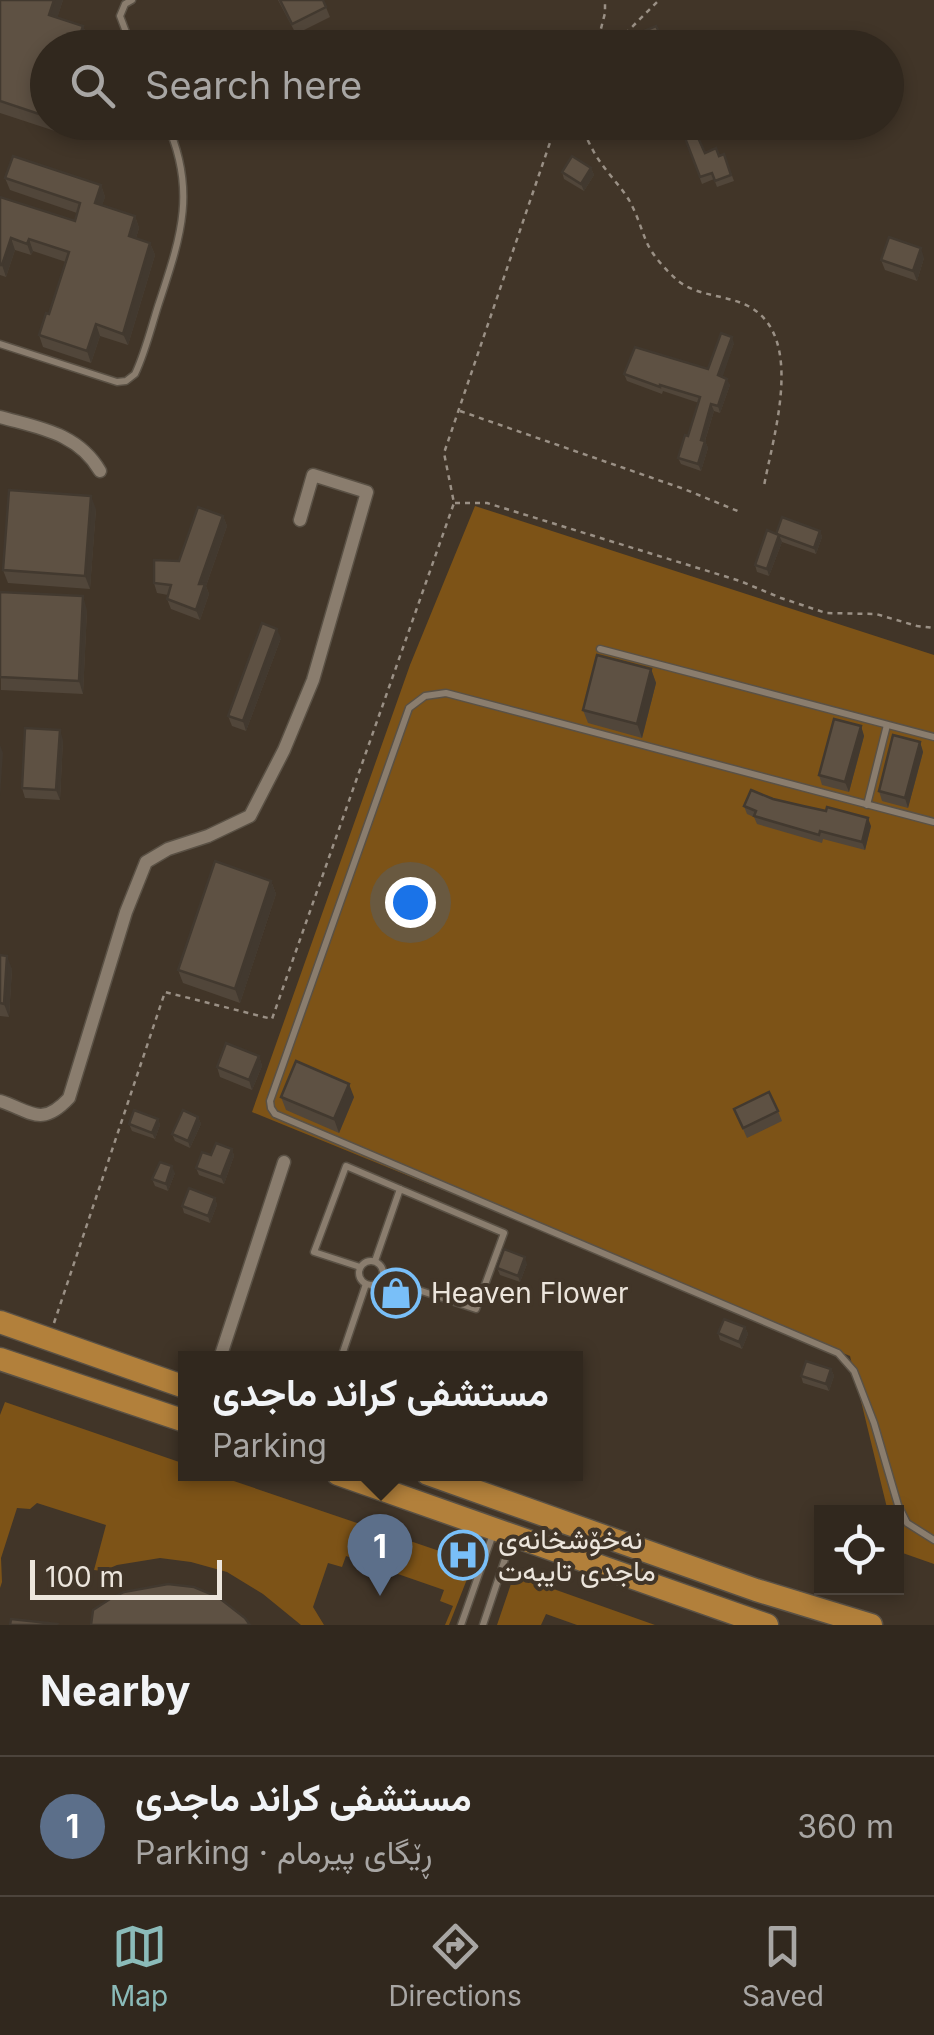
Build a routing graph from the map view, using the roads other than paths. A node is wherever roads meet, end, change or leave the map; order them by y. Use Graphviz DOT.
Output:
graph roads {
  1 [pos="132,0"];
  2 [pos="124,30"];
  3 [pos="172,140"];
  4 [pos="0,344"];
  5 [pos="0,416"];
  6 [pos="100,471"];
  7 [pos="300,520"];
  8 [pos="600,650"];
  9 [pos="886,726"];
  10 [pos="934,737"];
  11 [pos="866,804"];
  12 [pos="934,822"];
  13 [pos="0,1101"];
  14 [pos="284,1162"];
  15 [pos="400,1189"];
  16 [pos="375,1261"];
  17 [pos="360,1267"];
  18 [pos="382,1278"];
  19 [pos="366,1284"];
  20 [pos="0,1322"];
  21 [pos="222,1351"];
  22 [pos="343,1351"];
  23 [pos="0,1359"];
  24 [pos="178,1385"];
  25 [pos="178,1419"];
  26 [pos="358,1481"];
  27 [pos="447,1481"];
  28 [pos="504,1532"];
  29 [pos="592,1533"];
  30 [pos="934,1540"];
  31 [pos="583,1562"];
  32 [pos="460,1625"];
  33 [pos="482,1625"];
  34 [pos="767,1625"];
  35 [pos="872,1625"];
  1 -- 2 [label="lane"];
  3 -- 4 [label="lane"];
  5 -- 6 [label="street"];
  7 -- 13 [label="street"];
  8 -- 9 [label="lane"];
  9 -- 10 [label="lane"];
  9 -- 11 [label="lane"];
  11 -- 12 [label="lane"];
  11 -- 30 [label="lane"];
  14 -- 21 [label="street"];
  15 -- 16 [label="lane"];
  15 -- 17 [label="lane"];
  15 -- 18 [label="lane"];
  16 -- 17 [label="lane"];
  16 -- 18 [label="lane"];
  17 -- 19 [label="lane"];
  18 -- 19 [label="lane"];
  19 -- 22 [label="lane"];
  20 -- 24 [label="highway"];
  23 -- 25 [label="highway"];
  26 -- 28 [label="highway"];
  27 -- 29 [label="highway"];
  28 -- 31 [label="highway"];
  28 -- 32 [label="lane"];
  28 -- 33 [label="lane"];
  29 -- 31 [label="highway"];
  29 -- 35 [label="highway"];
  31 -- 34 [label="highway"];
}
